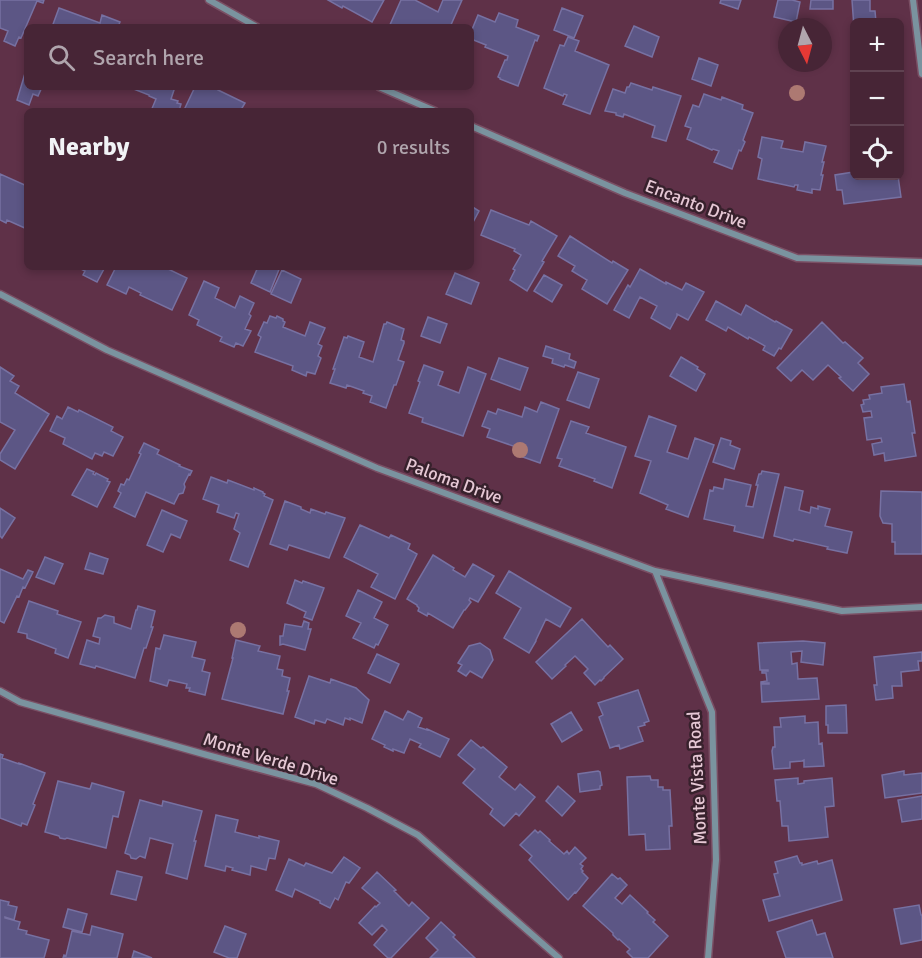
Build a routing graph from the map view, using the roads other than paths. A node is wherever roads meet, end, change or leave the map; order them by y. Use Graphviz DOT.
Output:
graph roads {
  1 [pos="209,0"];
  2 [pos="913,0"];
  3 [pos="252,24"];
  4 [pos="922,74"];
  5 [pos="386,90"];
  6 [pos="428,108"];
  7 [pos="474,127"];
  8 [pos="922,262"];
  9 [pos="0,294"];
  10 [pos="655,571"];
  11 [pos="922,607"];
  12 [pos="0,691"];
  13 [pos="559,958"];
  14 [pos="708,958"];
  1 -- 3 [label="street"];
  2 -- 4 [label="street"];
  5 -- 6 [label="street"];
  7 -- 8 [label="street, Encanto Drive"];
  9 -- 10 [label="street, Paloma Drive"];
  10 -- 11 [label="street, Paloma Drive"];
  10 -- 14 [label="street, Monte Vista Road"];
  12 -- 13 [label="street, Monte Verde Drive"];
}
